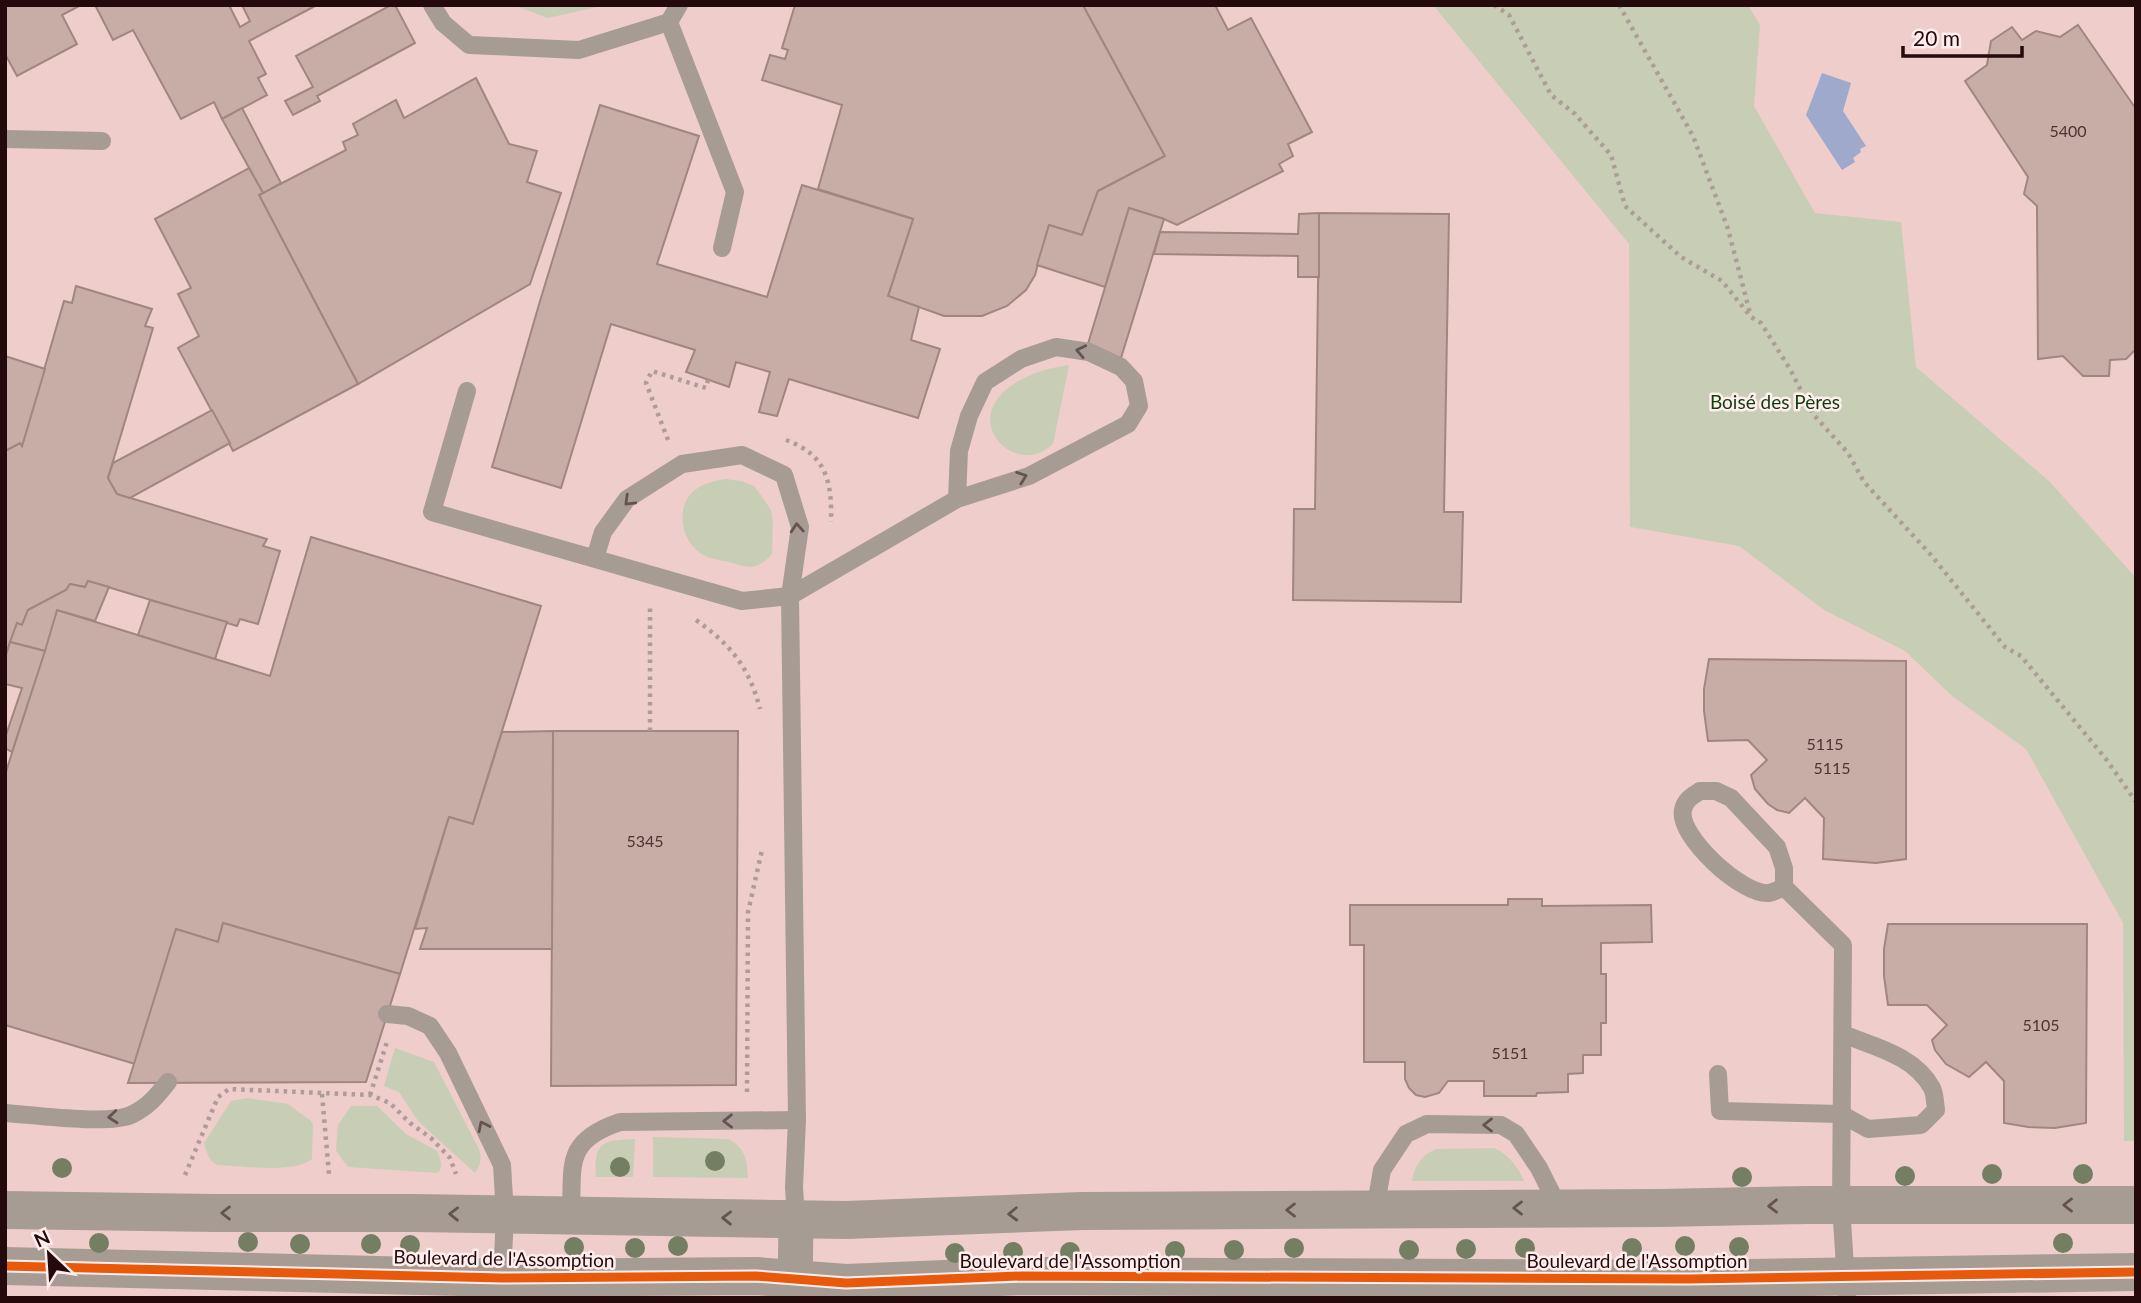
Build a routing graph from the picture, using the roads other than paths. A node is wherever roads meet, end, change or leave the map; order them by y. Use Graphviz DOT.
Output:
graph roads {
  1 [pos="432,5"];
  2 [pos="679,5"];
  3 [pos="669,22"];
  4 [pos="5,139"];
  5 [pos="102,141"];
  6 [pos="722,248"];
  7 [pos="467,391"];
  8 [pos="957,499"];
  9 [pos="595,558"];
  10 [pos="790,596"];
  11 [pos="1784,887"];
  12 [pos="391,1015"];
  13 [pos="1843,1034"];
  14 [pos="1718,1074"];
  15 [pos="168,1083"];
  16 [pos="5,1113"];
  17 [pos="1841,1114"];
  18 [pos="797,1120"];
  19 [pos="1841,1205"];
  20 [pos="2136,1205"];
  21 [pos="1559,1208"];
  22 [pos="5,1210"];
  23 [pos="1375,1210"];
  24 [pos="505,1215"];
  25 [pos="571,1215"];
  26 [pos="796,1219"];
  27 [pos="5,1266"];
  28 [pos="2136,1272"];
  29 [pos="502,1278"];
  30 [pos="1846,1287"];
  31 [pos="795,1288"];
  1 -- 3 [label="lane"];
  2 -- 3 [label="lane"];
  3 -- 6 [label="lane"];
  4 -- 5 [label="lane"];
  7 -- 9 [label="lane"];
  8 -- 8 [label="lane, one-way"];
  8 -- 10 [label="lane"];
  9 -- 10 [label="lane"];
  10 -- 9 [label="lane, one-way"];
  10 -- 18 [label="lane"];
  11 -- 11 [label="lane"];
  11 -- 13 [label="lane"];
  24 -- 12 [label="lane, one-way"];
  13 -- 17 [label="lane"];
  13 -- 17 [label="lane"];
  14 -- 17 [label="lane"];
  15 -- 16 [label="lane, one-way"];
  17 -- 19 [label="lane"];
  18 -- 25 [label="lane, one-way"];
  18 -- 26 [label="lane"];
  20 -- 19 [label="street, one-way"];
  19 -- 21 [label="street, one-way"];
  19 -- 30 [label="lane"];
  21 -- 23 [label="street, one-way"];
  21 -- 23 [label="lane, one-way"];
  24 -- 22 [label="street, one-way"];
  23 -- 26 [label="street, one-way"];
  24 -- 25 [label="street"];
  24 -- 29 [label="lane"];
  26 -- 25 [label="street, one-way"];
  26 -- 31 [label="street"];
  27 -- 29 [label="street, Boulevard de l'Assomption"];
  28 -- 30 [label="street, Boulevard de l'Assomption"];
  29 -- 31 [label="street, Boulevard de l'Assomption"];
  30 -- 31 [label="street, Boulevard de l'Assomption"];
}
